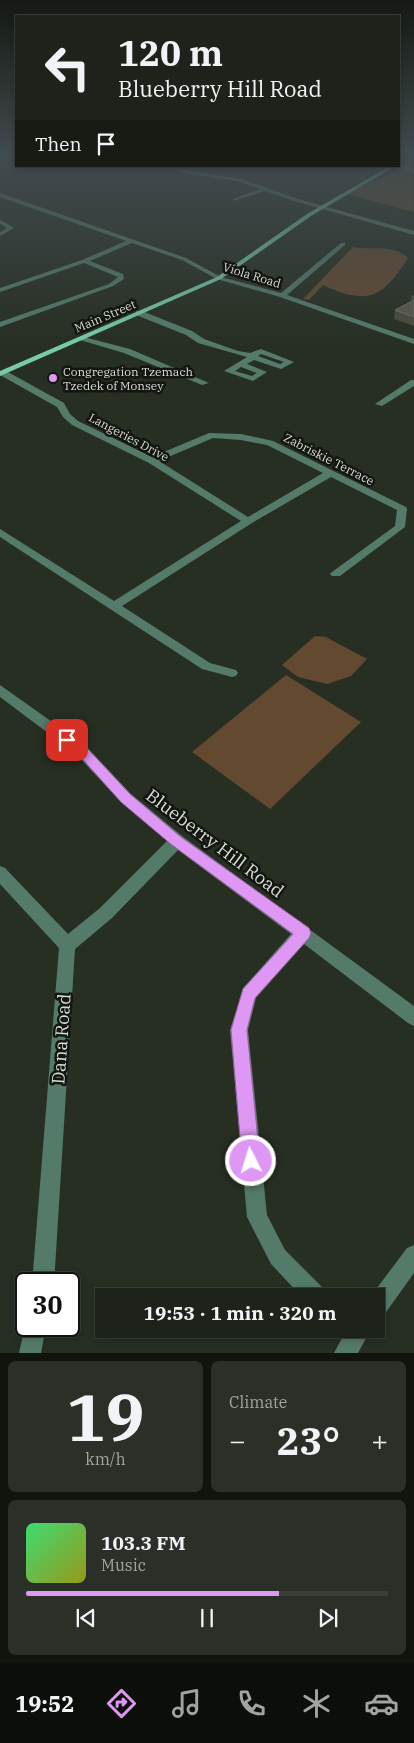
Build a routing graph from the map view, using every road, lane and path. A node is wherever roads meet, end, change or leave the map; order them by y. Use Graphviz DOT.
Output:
graph roads {
  1 [pos="69,219"];
  2 [pos="304,219"];
  3 [pos="360,219"];
  4 [pos="0,222"];
  5 [pos="0,234"];
  6 [pos="414,234"];
  7 [pos="131,241"];
  8 [pos="342,244"];
  9 [pos="84,260"];
  10 [pos="219,278"];
  11 [pos="0,290"];
  12 [pos="282,296"];
  13 [pos="139,313"];
  14 [pos="0,325"];
  15 [pos="83,338"];
  16 [pos="414,342"];
  17 [pos="241,364"];
  18 [pos="1,374"];
  19 [pos="205,382"];
  20 [pos="414,382"];
  21 [pos="379,404"];
  22 [pos="152,462"];
  23 [pos="331,473"];
  24 [pos="248,521"];
  25 [pos="0,532"];
  26 [pos="336,574"];
  27 [pos="115,606"];
  28 [pos="232,674"];
  29 [pos="0,690"];
  30 [pos="177,841"];
  31 [pos="0,873"];
  32 [pos="304,933"];
  33 [pos="67,945"];
  34 [pos="414,1017"];
  35 [pos="414,1255"];
  36 [pos="44,1272"];
  37 [pos="307,1288"];
  38 [pos="385,1295"];
  39 [pos="33,1337"];
  40 [pos="30,1353"];
  1 -- 7 [label="street, Viola Road"];
  2 -- 10 [label="main road, Main Street"];
  3 -- 6 [label="street"];
  4 -- 5 [label="street"];
  7 -- 9 [label="street"];
  7 -- 10 [label="street, Viola Road"];
  8 -- 12 [label="street"];
  9 -- 11 [label="street"];
  9 -- 14 [label="street"];
  10 -- 12 [label="street, Viola Road"];
  10 -- 13 [label="main road, Main Street"];
  12 -- 16 [label="street, Viola Road"];
  13 -- 15 [label="main road, Main Street"];
  13 -- 17 [label="street"];
  15 -- 18 [label="main road, Main Street"];
  15 -- 19 [label="street"];
  18 -- 22 [label="street, Langeries Drive"];
  20 -- 21 [label="street"];
  22 -- 23 [label="street, Zabriskie Terrace"];
  22 -- 24 [label="street, Langeries Drive"];
  23 -- 24 [label="street"];
  23 -- 26 [label="street, Zabriskie Terrace"];
  24 -- 27 [label="street"];
  25 -- 27 [label="street"];
  27 -- 28 [label="street"];
  29 -- 30 [label="street, Blueberry Hill Road"];
  30 -- 32 [label="street, Blueberry Hill Road"];
  30 -- 33 [label="street"];
  31 -- 33 [label="street"];
  32 -- 34 [label="street, Blueberry Hill Road"];
  32 -- 37 [label="street"];
  33 -- 36 [label="street, Dana Road"];
  35 -- 38 [label="street"];
  39 -- 40 [label="street"];
}
